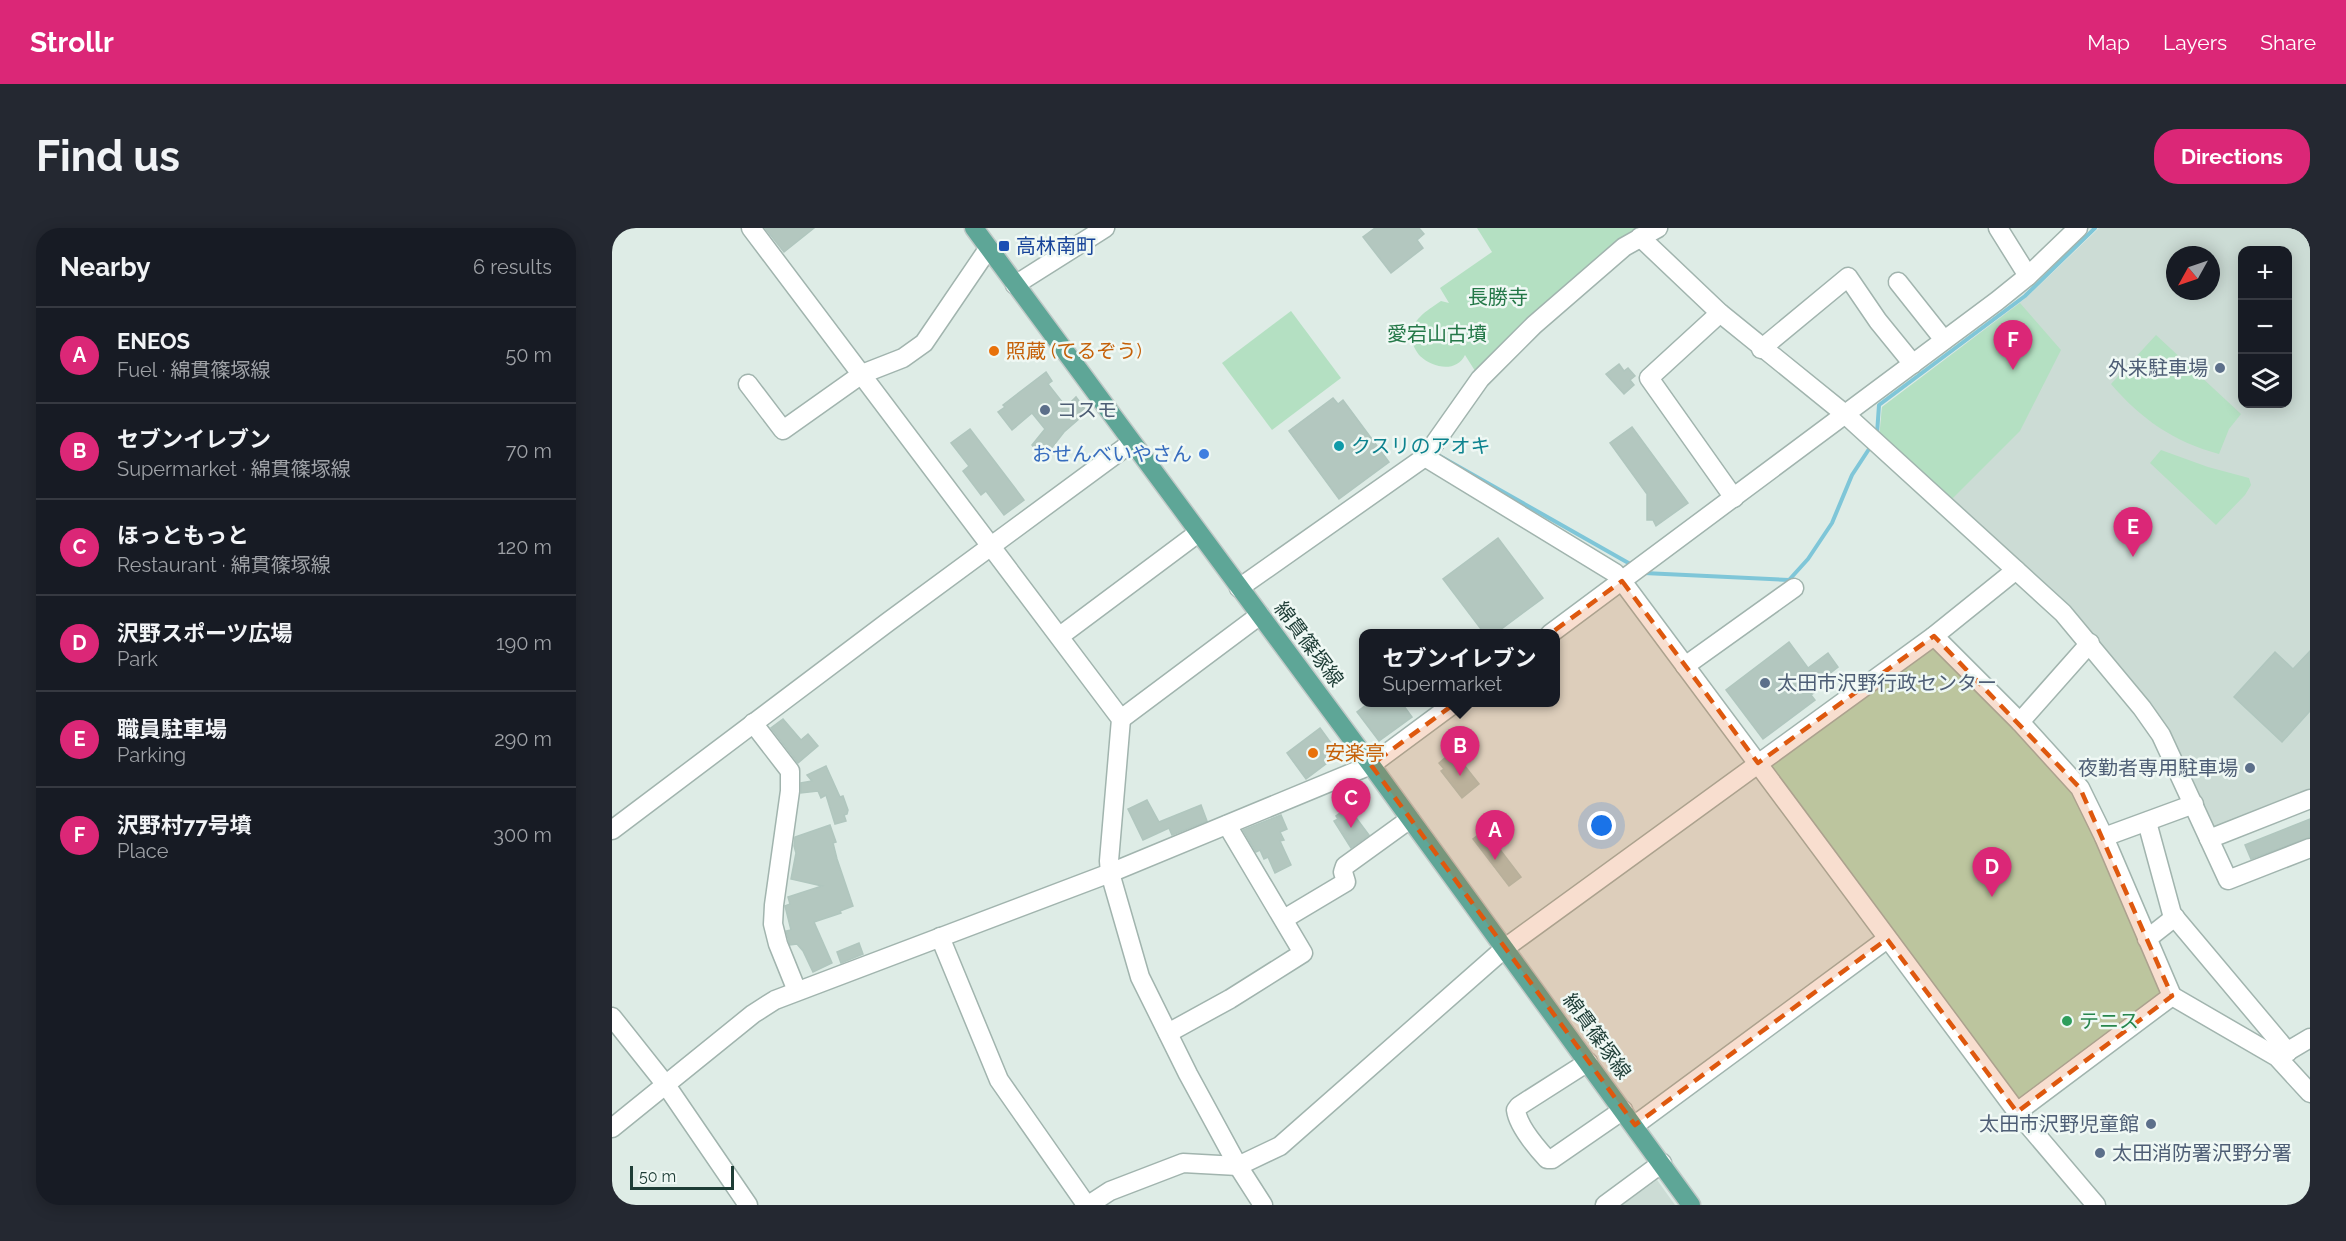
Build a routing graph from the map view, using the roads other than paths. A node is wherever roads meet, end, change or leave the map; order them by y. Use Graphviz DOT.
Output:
graph roads {
  1 [pos="751,228"];
  2 [pos="974,228"];
  3 [pos="1105,228"];
  4 [pos="1658,228"];
  5 [pos="1998,228"];
  6 [pos="2078,228"];
  7 [pos="1640,237"];
  8 [pos="988,249"];
  9 [pos="2028,276"];
  10 [pos="1898,282"];
  11 [pos="1015,285"];
  12 [pos="1720,313"];
  13 [pos="1944,340"];
  14 [pos="1761,349"];
  15 [pos="1913,364"];
  16 [pos="862,374"];
  17 [pos="748,384"];
  18 [pos="1846,415"];
  19 [pos="1131,443"];
  20 [pos="1425,457"];
  21 [pos="1734,498"];
  22 [pos="1198,533"];
  23 [pos="991,547"];
  24 [pos="2016,570"];
  25 [pos="1622,581"];
  26 [pos="1239,588"];
  27 [pos="1794,588"];
  28 [pos="1260,615"];
  29 [pos="1556,629"];
  30 [pos="1060,636"];
  31 [pos="1934,636"];
  32 [pos="2090,643"];
  33 [pos="1685,666"];
  34 [pos="1449,707"];
  35 [pos="1121,719"];
  36 [pos="2020,722"];
  37 [pos="753,723"];
  38 [pos="1758,763"];
  39 [pos="1371,765"];
  40 [pos="2310,799"];
  41 [pos="2194,804"];
  42 [pos="1410,819"];
  43 [pos="2147,822"];
  44 [pos="1227,825"];
  45 [pos="612,830"];
  46 [pos="2104,837"];
  47 [pos="2210,839"];
  48 [pos="2310,848"];
  49 [pos="1110,873"];
  50 [pos="2175,917"];
  51 [pos="1284,919"];
  52 [pos="940,937"];
  53 [pos="1887,939"];
  54 [pos="2147,939"];
  55 [pos="1504,948"];
  56 [pos="797,991"];
  57 [pos="2172,996"];
  58 [pos="612,1017"];
  59 [pos="1168,1032"];
  60 [pos="2310,1038"];
  61 [pos="2283,1054"];
  62 [pos="1588,1062"];
  63 [pos="666,1085"];
  64 [pos="2310,1093"];
  65 [pos="1623,1110"];
  66 [pos="2017,1112"];
  67 [pos="1635,1125"];
  68 [pos="612,1128"];
  69 [pos="1662,1163"];
  70 [pos="1238,1166"];
  71 [pos="748,1205"];
  72 [pos="1263,1205"];
  73 [pos="1605,1205"];
  74 [pos="1691,1205"];
  75 [pos="2096,1205"];
  1 -- 16 [label="street"];
  2 -- 8 [label="main road, 綿貫篠塚線"];
  3 -- 11 [label="street"];
  4 -- 7 [label="street"];
  5 -- 9 [label="street"];
  6 -- 9 [label="street"];
  7 -- 12 [label="street"];
  7 -- 20 [label="street"];
  8 -- 11 [label="main road, 綿貫篠塚線"];
  8 -- 16 [label="street"];
  9 -- 13 [label="street"];
  10 -- 13 [label="street"];
  11 -- 19 [label="main road, 綿貫篠塚線"];
  12 -- 14 [label="street"];
  12 -- 21 [label="street"];
  13 -- 15 [label="street"];
  14 -- 15 [label="street"];
  14 -- 18 [label="street"];
  15 -- 18 [label="street"];
  16 -- 17 [label="street"];
  16 -- 23 [label="street"];
  18 -- 21 [label="street"];
  18 -- 24 [label="street"];
  19 -- 22 [label="main road, 綿貫篠塚線"];
  19 -- 23 [label="street"];
  20 -- 25 [label="street"];
  20 -- 26 [label="street"];
  21 -- 25 [label="street"];
  22 -- 26 [label="main road, 綿貫篠塚線"];
  22 -- 30 [label="street"];
  23 -- 30 [label="street"];
  23 -- 37 [label="street"];
  24 -- 31 [label="street"];
  24 -- 32 [label="street"];
  25 -- 29 [label="street"];
  25 -- 33 [label="street"];
  26 -- 28 [label="main road, 綿貫篠塚線"];
  27 -- 33 [label="street"];
  28 -- 35 [label="street"];
  28 -- 39 [label="main road, 綿貫篠塚線"];
  30 -- 35 [label="street"];
  31 -- 36 [label="street"];
  31 -- 38 [label="street"];
  32 -- 36 [label="street"];
  32 -- 41 [label="street"];
  33 -- 38 [label="street"];
  34 -- 39 [label="street"];
  35 -- 49 [label="street"];
  36 -- 46 [label="street"];
  37 -- 45 [label="street"];
  37 -- 56 [label="street"];
  38 -- 53 [label="street"];
  38 -- 55 [label="street"];
  39 -- 42 [label="main road, 綿貫篠塚線"];
  39 -- 44 [label="street"];
  40 -- 47 [label="street"];
  41 -- 43 [label="street"];
  41 -- 47 [label="street"];
  42 -- 51 [label="street"];
  42 -- 55 [label="main road, 綿貫篠塚線"];
  43 -- 46 [label="street"];
  43 -- 50 [label="street"];
  44 -- 49 [label="street"];
  44 -- 51 [label="street"];
  46 -- 54 [label="street"];
  47 -- 48 [label="street"];
  49 -- 52 [label="street"];
  49 -- 59 [label="street"];
  50 -- 54 [label="street"];
  50 -- 61 [label="street"];
  51 -- 59 [label="street"];
  52 -- 56 [label="street"];
  52 -- 70 [label="street"];
  53 -- 66 [label="street"];
  53 -- 67 [label="street"];
  54 -- 57 [label="street"];
  55 -- 62 [label="main road, 綿貫篠塚線"];
  55 -- 70 [label="street"];
  56 -- 63 [label="street"];
  57 -- 61 [label="street"];
  57 -- 66 [label="street"];
  58 -- 63 [label="street"];
  59 -- 70 [label="street"];
  60 -- 61 [label="street"];
  61 -- 64 [label="street"];
  62 -- 65 [label="main road, 綿貫篠塚線"];
  62 -- 65 [label="street"];
  63 -- 68 [label="street"];
  63 -- 71 [label="street"];
  65 -- 67 [label="main road, 綿貫篠塚線"];
  66 -- 75 [label="street"];
  67 -- 69 [label="main road, 綿貫篠塚線"];
  69 -- 73 [label="street"];
  69 -- 74 [label="main road, 綿貫篠塚線"];
  70 -- 72 [label="street"];
}
